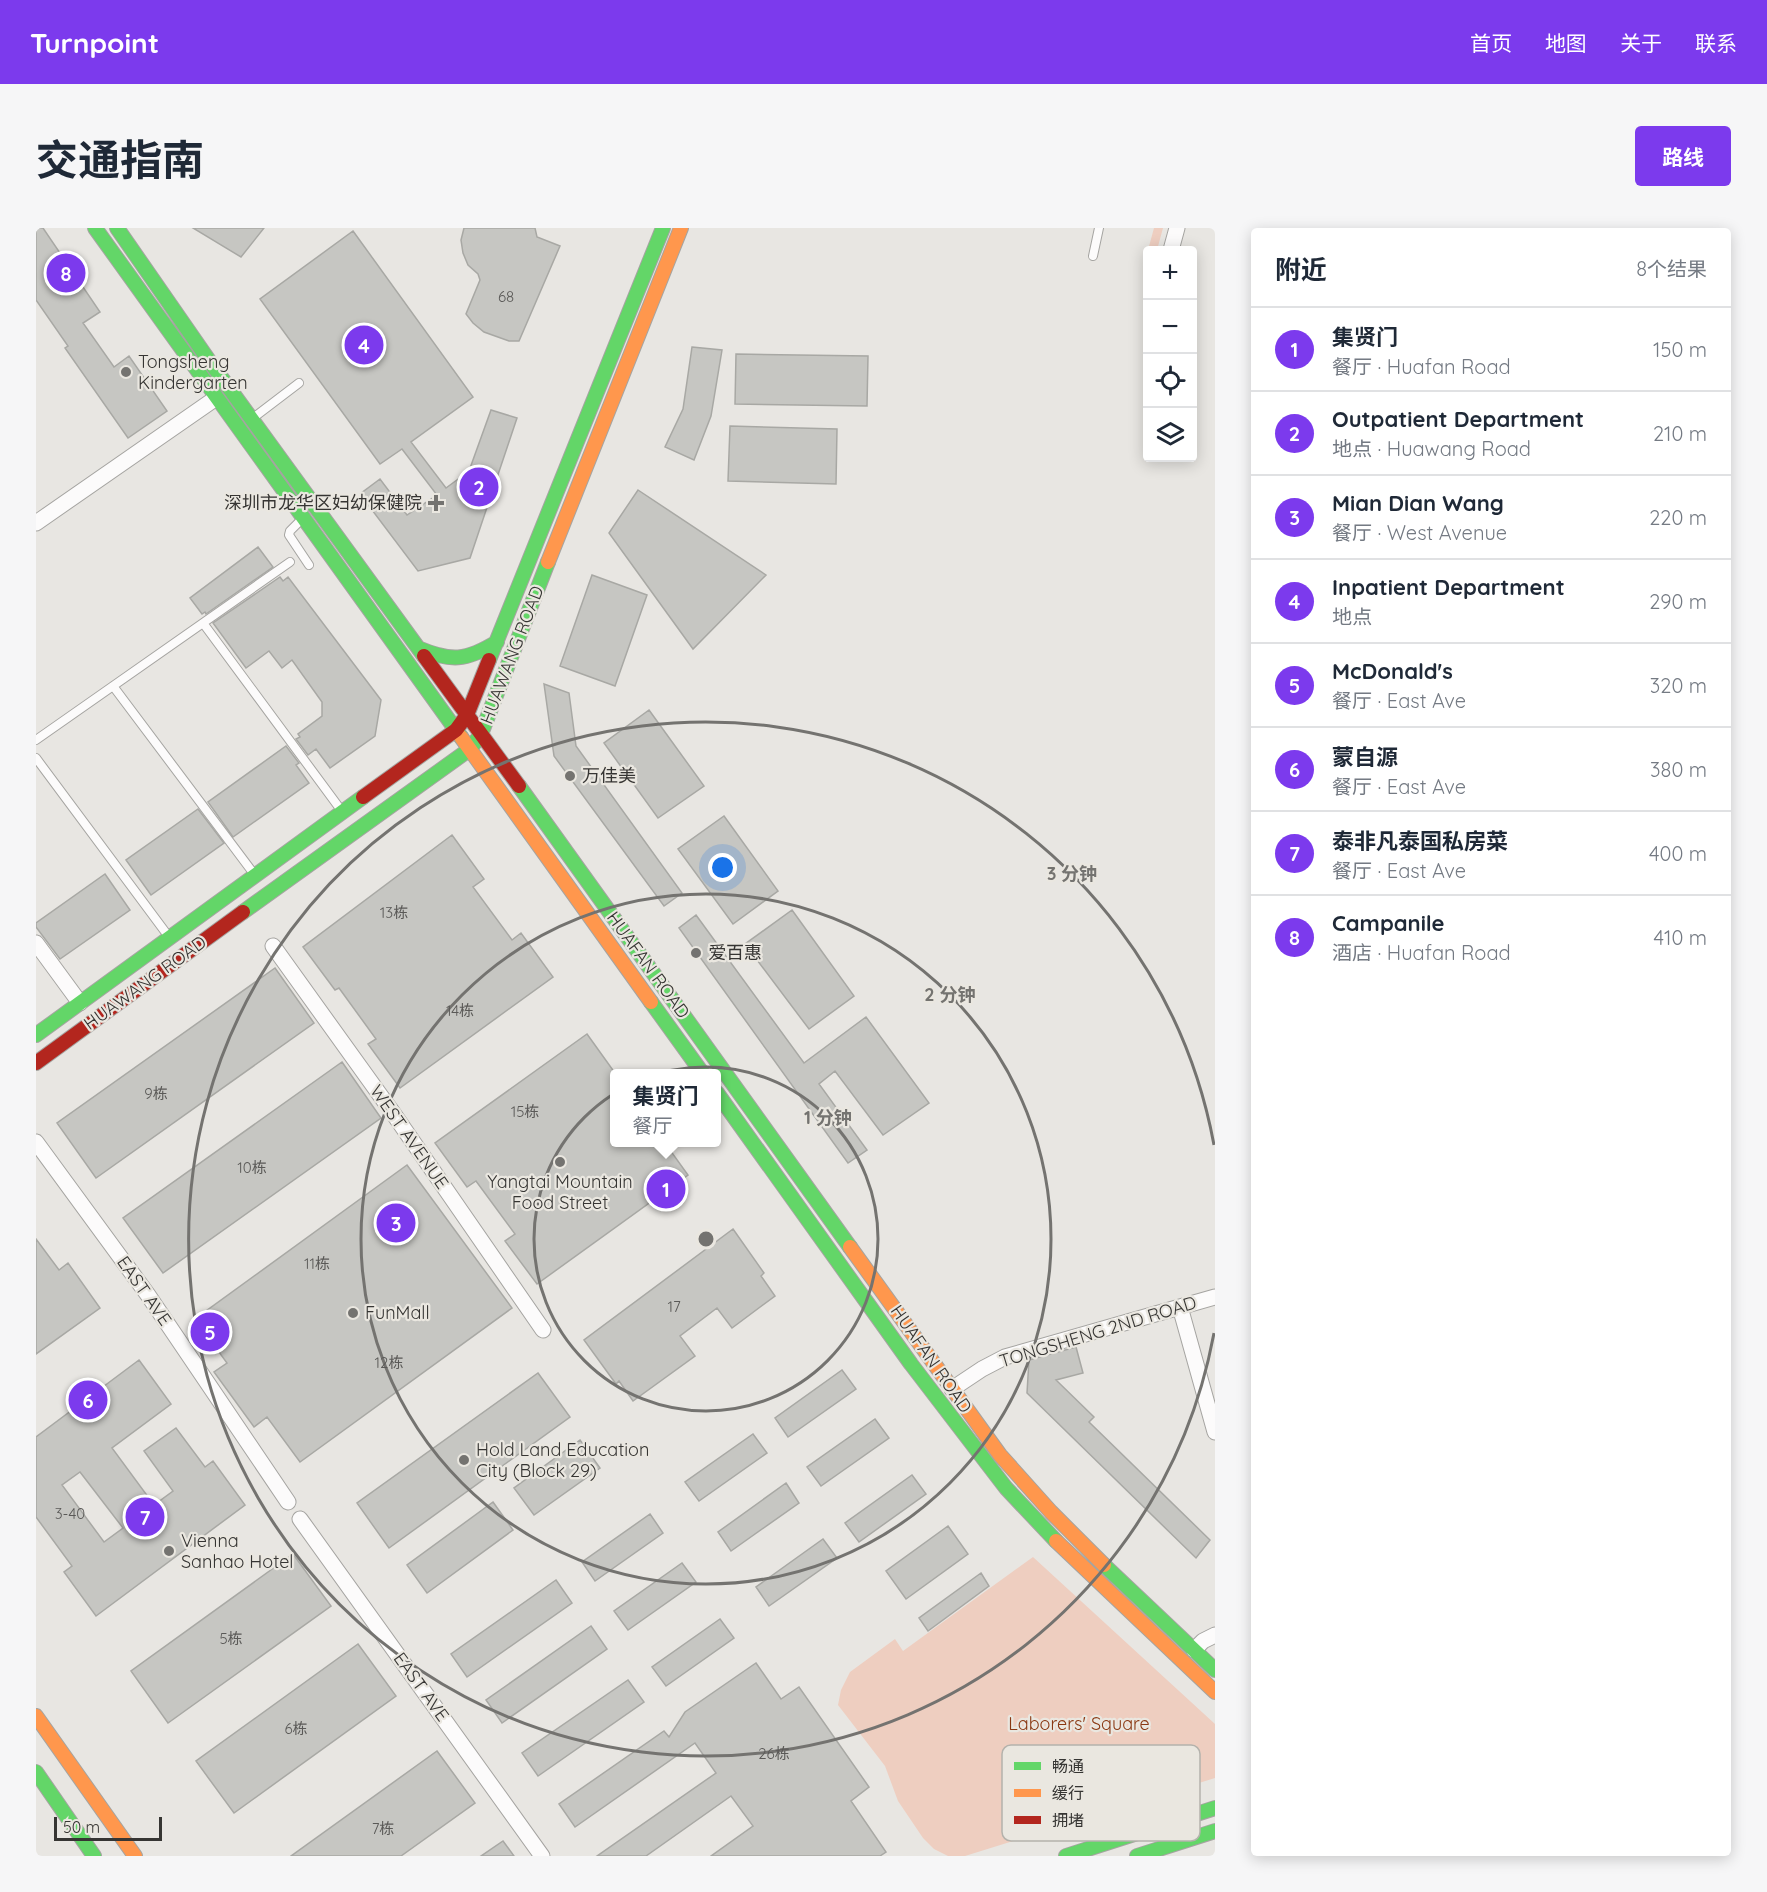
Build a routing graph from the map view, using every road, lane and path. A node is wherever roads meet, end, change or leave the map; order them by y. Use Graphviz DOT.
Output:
graph roads {
  1 [pos="95,228"];
  2 [pos="117,228"];
  3 [pos="663,228"];
  4 [pos="681,228"];
  5 [pos="1099,228"];
  6 [pos="1177,228"];
  7 [pos="1172,246"];
  8 [pos="1093,256"];
  9 [pos="299,383"];
  10 [pos="216,398"];
  11 [pos="252,419"];
  12 [pos="303,518"];
  13 [pos="36,523"];
  14 [pos="290,562"];
  15 [pos="309,565"];
  16 [pos="203,623"];
  17 [pos="497,642"];
  18 [pos="418,648"];
  19 [pos="113,686"];
  20 [pos="467,715"];
  21 [pos="456,730"];
  22 [pos="481,734"];
  23 [pos="36,740"];
  24 [pos="470,749"];
  25 [pos="36,758"];
  26 [pos="343,812"];
  27 [pos="255,876"];
  28 [pos="170,938"];
  29 [pos="36,943"];
  30 [pos="273,946"];
  31 [pos="80,1003"];
  32 [pos="36,1035"];
  33 [pos="36,1063"];
  34 [pos="699,1069"];
  35 [pos="721,1099"];
  36 [pos="36,1142"];
  37 [pos="1215,1297"];
  38 [pos="1180,1307"];
  39 [pos="543,1330"];
  40 [pos="952,1389"];
  41 [pos="1215,1432"];
  42 [pos="288,1502"];
  43 [pos="300,1519"];
  44 [pos="1215,1635"];
  45 [pos="1194,1650"];
  46 [pos="1215,1670"];
  47 [pos="1215,1692"];
  48 [pos="36,1716"];
  49 [pos="36,1773"];
  50 [pos="1215,1808"];
  51 [pos="1200,1813"];
  52 [pos="1215,1831"];
  53 [pos="1200,1836"];
  54 [pos="1113,1841"];
  55 [pos="1184,1841"];
  56 [pos="94,1856"];
  57 [pos="135,1856"];
  58 [pos="542,1856"];
  59 [pos="1066,1856"];
  60 [pos="1137,1856"];
  1 -- 10 [label="main road, HUAFAN ROAD"];
  2 -- 11 [label="main road, HUAFAN ROAD"];
  3 -- 17 [label="main road, HUAWANG ROAD"];
  4 -- 22 [label="main road, HUAWANG ROAD"];
  5 -- 8 [label="lane"];
  6 -- 7 [label="street"];
  9 -- 11 [label="lane"];
  10 -- 12 [label="main road, HUAFAN ROAD"];
  10 -- 13 [label="street"];
  11 -- 18 [label="main road, HUAFAN ROAD"];
  12 -- 15 [label="lane"];
  12 -- 21 [label="main road, HUAFAN ROAD"];
  14 -- 16 [label="lane"];
  16 -- 19 [label="lane"];
  16 -- 26 [label="lane"];
  17 -- 18 [label="main road"];
  17 -- 20 [label="main road, HUAWANG ROAD"];
  18 -- 20 [label="main road, HUAFAN ROAD"];
  19 -- 23 [label="lane"];
  19 -- 27 [label="lane"];
  20 -- 21 [label="main road, HUAWANG ROAD"];
  20 -- 22 [label="main road, HUAFAN ROAD"];
  21 -- 24 [label="main road, HUAFAN ROAD"];
  21 -- 26 [label="main road, HUAWANG ROAD"];
  22 -- 24 [label="main road, HUAWANG ROAD"];
  22 -- 40 [label="main road, HUAFAN ROAD"];
  24 -- 33 [label="main road, HUAWANG ROAD"];
  24 -- 34 [label="main road, HUAFAN ROAD"];
  25 -- 28 [label="lane"];
  26 -- 27 [label="main road, HUAWANG ROAD"];
  27 -- 28 [label="main road, HUAWANG ROAD"];
  28 -- 31 [label="main road, HUAWANG ROAD"];
  29 -- 31 [label="street"];
  30 -- 39 [label="street, WEST AVENUE"];
  31 -- 32 [label="main road, HUAWANG ROAD"];
  35 -- 47 [label="main road, HUAFAN ROAD"];
  36 -- 42 [label="street, EAST AVE"];
  37 -- 38 [label="street, TONGSHENG 2ND ROAD"];
  38 -- 40 [label="street, TONGSHENG 2ND ROAD"];
  38 -- 41 [label="street"];
  40 -- 45 [label="main road, HUAFAN ROAD"];
  43 -- 58 [label="street, EAST AVE"];
  44 -- 45 [label="street"];
  45 -- 46 [label="main road, HUAFAN ROAD"];
  48 -- 57 [label="main road"];
  49 -- 56 [label="main road"];
  50 -- 51 [label="main road"];
  52 -- 53 [label="main road"];
  54 -- 59 [label="main road"];
  55 -- 60 [label="main road"];
}
